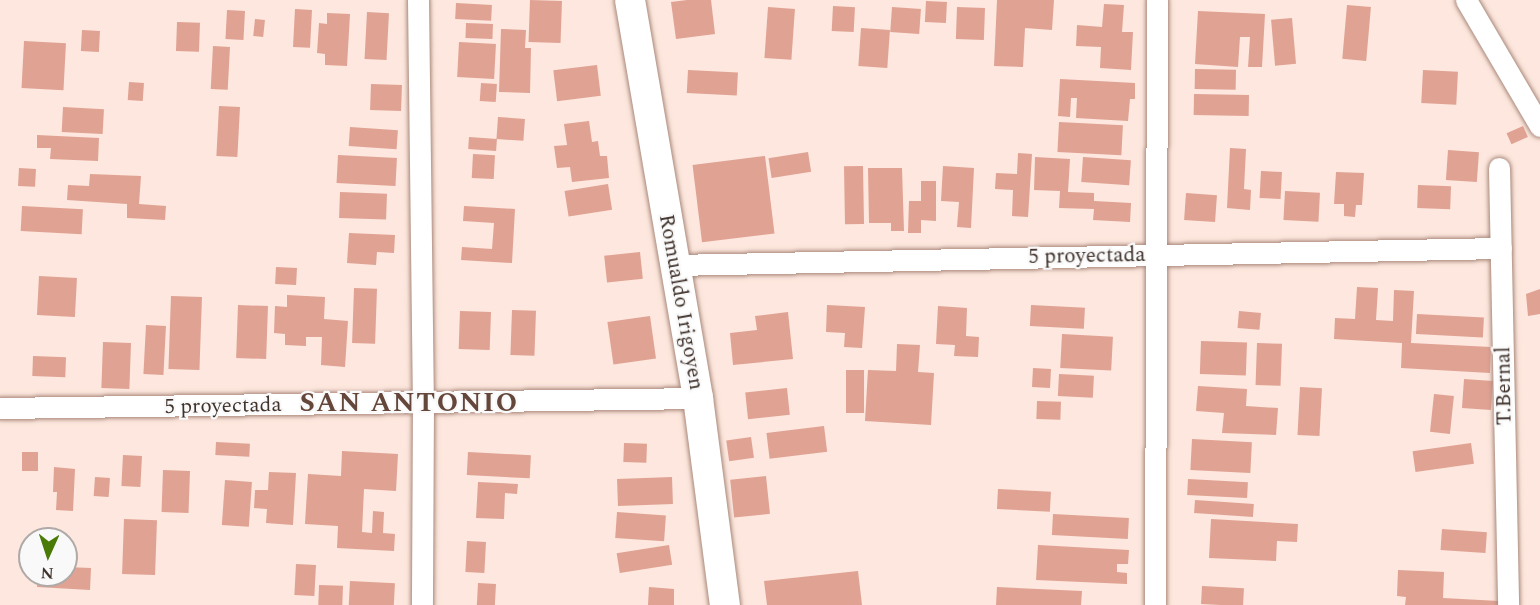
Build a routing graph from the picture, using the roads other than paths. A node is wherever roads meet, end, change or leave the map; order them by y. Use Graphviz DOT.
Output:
graph roads {
  1 [pos="418,0"];
  2 [pos="630,0"];
  3 [pos="1157,0"];
  4 [pos="1466,0"];
  5 [pos="1540,126"];
  6 [pos="1499,168"];
  7 [pos="1501,248"];
  8 [pos="1154,254"];
  9 [pos="674,264"];
  10 [pos="698,398"];
  11 [pos="423,403"];
  12 [pos="0,408"];
  13 [pos="422,605"];
  14 [pos="725,605"];
  15 [pos="1155,605"];
  16 [pos="1508,605"];
  1 -- 11 [label="street"];
  2 -- 9 [label="street, Romualdo Irigoyen"];
  3 -- 8 [label="street"];
  4 -- 5 [label="street"];
  6 -- 7 [label="street, T.Bernal"];
  7 -- 8 [label="street, 5 proyectada"];
  7 -- 16 [label="street, T.Bernal"];
  8 -- 9 [label="street, 5 proyectada"];
  8 -- 15 [label="street"];
  9 -- 10 [label="street, Romualdo Irigoyen"];
  10 -- 11 [label="street, 5 proyectada"];
  10 -- 14 [label="street, Romualdo Irigoyen"];
  11 -- 12 [label="street, 5 proyectada"];
  11 -- 13 [label="street"];
}
